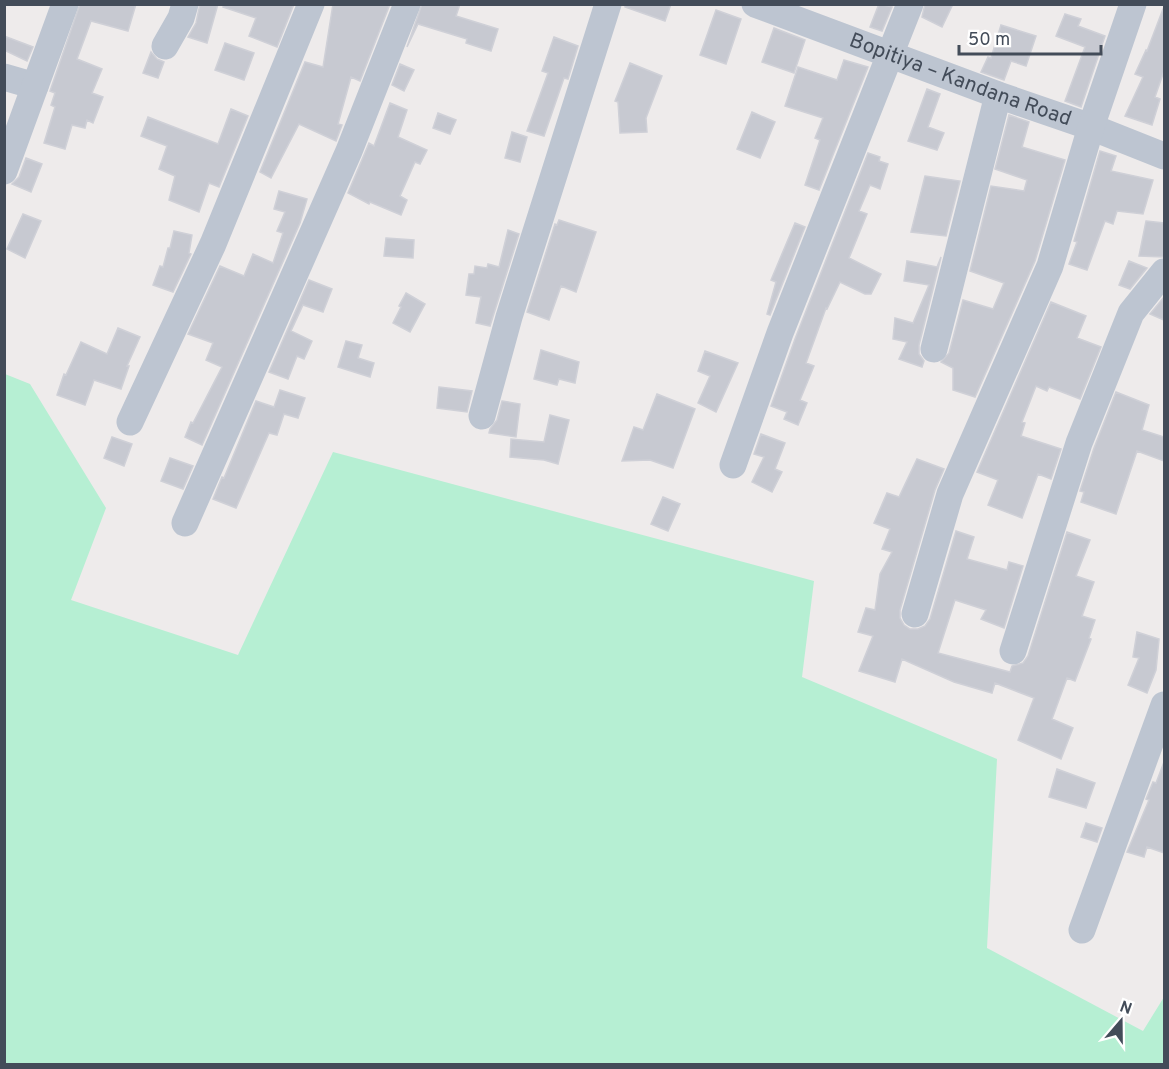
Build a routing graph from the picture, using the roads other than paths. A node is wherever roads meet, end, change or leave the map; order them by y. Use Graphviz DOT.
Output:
graph roads {
  1 [pos="66,4"];
  2 [pos="185,4"];
  3 [pos="311,4"];
  4 [pos="407,4"];
  5 [pos="608,4"];
  6 [pos="755,4"];
  7 [pos="910,4"];
  8 [pos="1133,4"];
  9 [pos="793,11"];
  10 [pos="165,46"];
  11 [pos="891,54"];
  12 [pos="4,77"];
  13 [pos="35,86"];
  14 [pos="998,95"];
  15 [pos="1091,127"];
  16 [pos="1164,156"];
  17 [pos="4,171"];
  18 [pos="1164,273"];
  19 [pos="934,349"];
  20 [pos="482,416"];
  21 [pos="130,422"];
  22 [pos="733,465"];
  23 [pos="185,523"];
  24 [pos="915,614"];
  25 [pos="1013,651"];
  26 [pos="1164,705"];
  27 [pos="1082,930"];
  1 -- 13 [label="street"];
  2 -- 10 [label="street"];
  3 -- 21 [label="street"];
  4 -- 23 [label="street"];
  5 -- 20 [label="street"];
  6 -- 9 [label="street, Bopitiya – Kandana Road"];
  7 -- 11 [label="street"];
  8 -- 15 [label="street"];
  9 -- 11 [label="street, Bopitiya – Kandana Road"];
  11 -- 14 [label="street, Bopitiya – Kandana Road"];
  11 -- 22 [label="street"];
  12 -- 13 [label="street"];
  13 -- 17 [label="street"];
  14 -- 15 [label="street, Bopitiya – Kandana Road"];
  14 -- 19 [label="street"];
  15 -- 16 [label="street, Bopitiya – Kandana Road"];
  15 -- 24 [label="street"];
  18 -- 25 [label="street"];
  26 -- 27 [label="street"];
}
